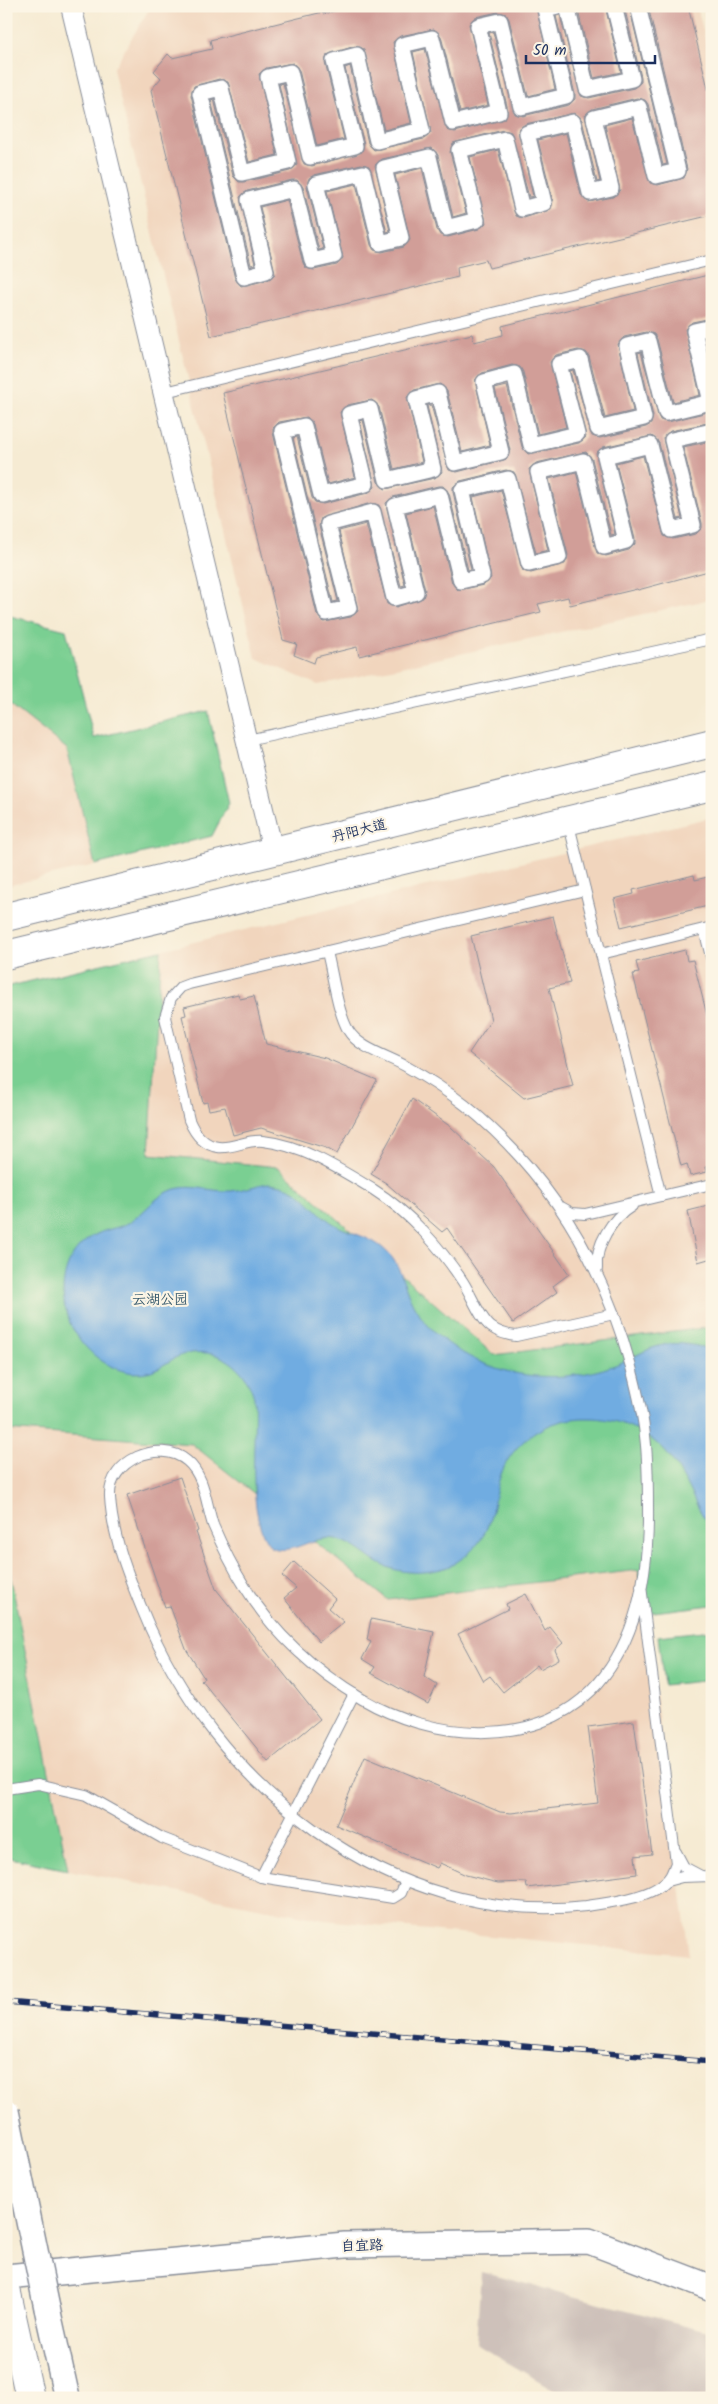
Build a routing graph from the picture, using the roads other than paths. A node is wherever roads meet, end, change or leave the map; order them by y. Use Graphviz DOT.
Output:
graph roads {
  1 [pos="72,6"];
  2 [pos="558,6"];
  3 [pos="567,6"];
  4 [pos="614,6"];
  5 [pos="638,6"];
  6 [pos="712,260"];
  7 [pos="712,326"];
  8 [pos="165,392"];
  9 [pos="712,431"];
  10 [pos="712,639"];
  11 [pos="247,740"];
  12 [pos="712,743"];
  13 [pos="668,754"];
  14 [pos="712,786"];
  15 [pos="678,794"];
  16 [pos="568,820"];
  17 [pos="342,834"];
  18 [pos="273,851"];
  19 [pos="350,872"];
  20 [pos="585,890"];
  21 [pos="6,917"];
  22 [pos="708,928"];
  23 [pos="327,952"];
  24 [pos="6,954"];
  25 [pos="601,954"];
  26 [pos="712,961"];
  27 [pos="712,1184"];
  28 [pos="661,1196"];
  29 [pos="637,1202"];
  30 [pos="560,1207"];
  31 [pos="598,1275"];
  32 [pos="614,1314"];
  33 [pos="641,1586"];
  34 [pos="354,1694"];
  35 [pos="6,1789"];
  36 [pos="294,1814"];
  37 [pos="675,1849"];
  38 [pos="708,1876"];
  39 [pos="262,1877"];
  40 [pos="406,1881"];
  41 [pos="667,1881"];
  42 [pos="6,2111"];
  43 [pos="6,2277"];
  44 [pos="712,2288"];
  45 [pos="9,2302"];
  46 [pos="30,2398"];
  47 [pos="67,2398"];
  1 -- 8 [label="street"];
  2 -- 5 [label="street"];
  3 -- 4 [label="street"];
  6 -- 8 [label="lane"];
  7 -- 9 [label="street"];
  8 -- 11 [label="street"];
  10 -- 11 [label="lane"];
  11 -- 18 [label="street"];
  12 -- 13 [label="main road, 丹阳大道"];
  13 -- 15 [label="main road"];
  13 -- 17 [label="main road, 丹阳大道"];
  14 -- 15 [label="main road"];
  15 -- 16 [label="main road"];
  16 -- 19 [label="main road"];
  16 -- 20 [label="lane"];
  17 -- 18 [label="main road, 丹阳大道"];
  17 -- 19 [label="main road"];
  18 -- 21 [label="main road, 丹阳大道"];
  19 -- 24 [label="main road"];
  20 -- 23 [label="lane"];
  20 -- 25 [label="lane"];
  22 -- 25 [label="lane"];
  22 -- 26 [label="lane"];
  23 -- 30 [label="lane"];
  23 -- 32 [label="lane"];
  25 -- 28 [label="lane"];
  27 -- 28 [label="lane"];
  28 -- 29 [label="lane"];
  29 -- 30 [label="lane"];
  29 -- 31 [label="lane"];
  30 -- 31 [label="lane"];
  31 -- 32 [label="lane"];
  32 -- 33 [label="lane"];
  33 -- 34 [label="lane"];
  33 -- 37 [label="lane"];
  34 -- 36 [label="lane"];
  34 -- 36 [label="lane"];
  35 -- 39 [label="lane"];
  36 -- 39 [label="lane"];
  36 -- 40 [label="lane"];
  37 -- 38 [label="lane"];
  37 -- 41 [label="lane"];
  38 -- 41 [label="lane"];
  39 -- 40 [label="lane"];
  40 -- 41 [label="lane"];
  42 -- 47 [label="street, bridge"];
  43 -- 44 [label="street, 自宜路"];
  45 -- 46 [label="main road"];
}
